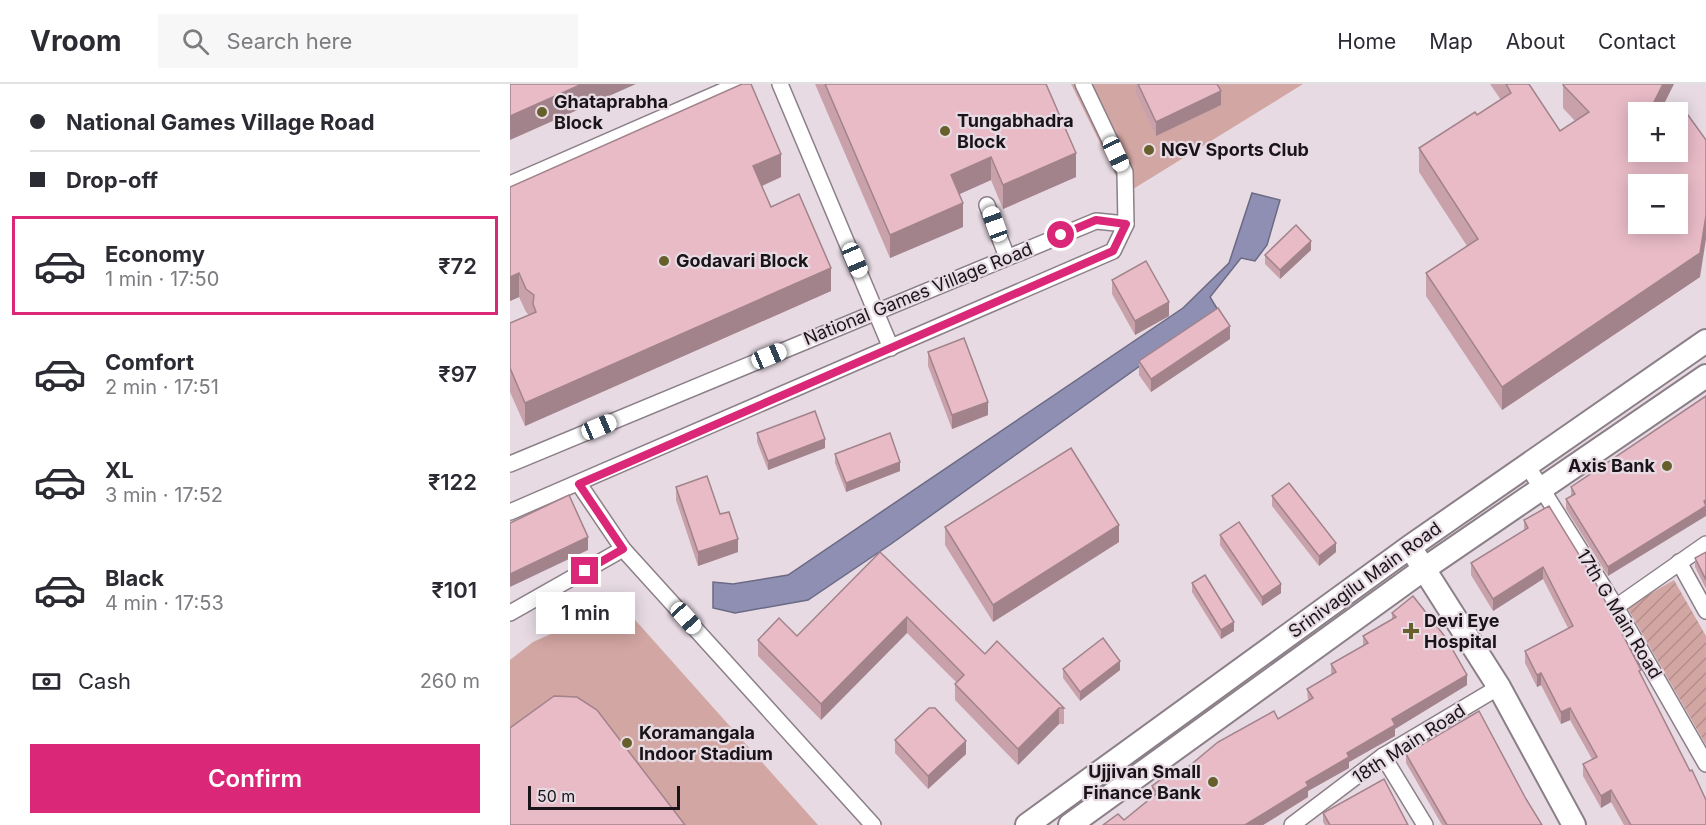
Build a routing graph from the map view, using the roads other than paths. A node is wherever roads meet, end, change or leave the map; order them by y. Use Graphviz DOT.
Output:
graph roads {
  1 [pos="739,84"];
  2 [pos="780,84"];
  3 [pos="1083,84"];
  4 [pos="510,184"];
  5 [pos="987,205"];
  6 [pos="1126,224"];
  7 [pos="1007,257"];
  8 [pos="875,311"];
  9 [pos="1706,341"];
  10 [pos="891,348"];
  11 [pos="1706,376"];
  12 [pos="510,464"];
  13 [pos="1528,467"];
  14 [pos="579,484"];
  15 [pos="1542,487"];
  16 [pos="510,512"];
  17 [pos="1706,544"];
  18 [pos="1411,546"];
  19 [pos="623,549"];
  20 [pos="1679,562"];
  21 [pos="1424,569"];
  22 [pos="1616,607"];
  23 [pos="1706,611"];
  24 [pos="510,613"];
  25 [pos="1499,687"];
  26 [pos="1383,756"];
  27 [pos="1706,764"];
  28 [pos="1299,823"];
  29 [pos="873,825"];
  30 [pos="1027,825"];
  31 [pos="1070,825"];
  32 [pos="1425,825"];
  33 [pos="1574,825"];
  1 -- 4 [label="street"];
  2 -- 8 [label="street"];
  3 -- 6 [label="street"];
  5 -- 7 [label="street"];
  6 -- 7 [label="street, National Games Village Road"];
  6 -- 10 [label="street, National Games Village Road"];
  7 -- 8 [label="street, National Games Village Road"];
  8 -- 10 [label="street"];
  8 -- 12 [label="street, National Games Village Road"];
  9 -- 13 [label="main road, Srinivagilu Main Road"];
  10 -- 14 [label="street, National Games Village Road"];
  11 -- 15 [label="main road, Srinivagilu Main Road"];
  13 -- 15 [label="street, 17th G Main Road"];
  13 -- 18 [label="main road, Srinivagilu Main Road"];
  14 -- 16 [label="street, National Games Village Road"];
  14 -- 19 [label="street"];
  15 -- 21 [label="main road, Srinivagilu Main Road"];
  15 -- 22 [label="street, 17th G Main Road"];
  17 -- 20 [label="street"];
  18 -- 21 [label="main road"];
  18 -- 30 [label="main road, Srinivagilu Main Road"];
  19 -- 24 [label="street"];
  19 -- 29 [label="street"];
  20 -- 22 [label="street"];
  20 -- 23 [label="street"];
  21 -- 25 [label="main road"];
  21 -- 31 [label="main road, Srinivagilu Main Road"];
  22 -- 27 [label="street, 17th G Main Road"];
  25 -- 26 [label="street, 18th Main Road"];
  25 -- 33 [label="main road"];
  26 -- 28 [label="street, 18th Main Road"];
  26 -- 32 [label="street"];
}
